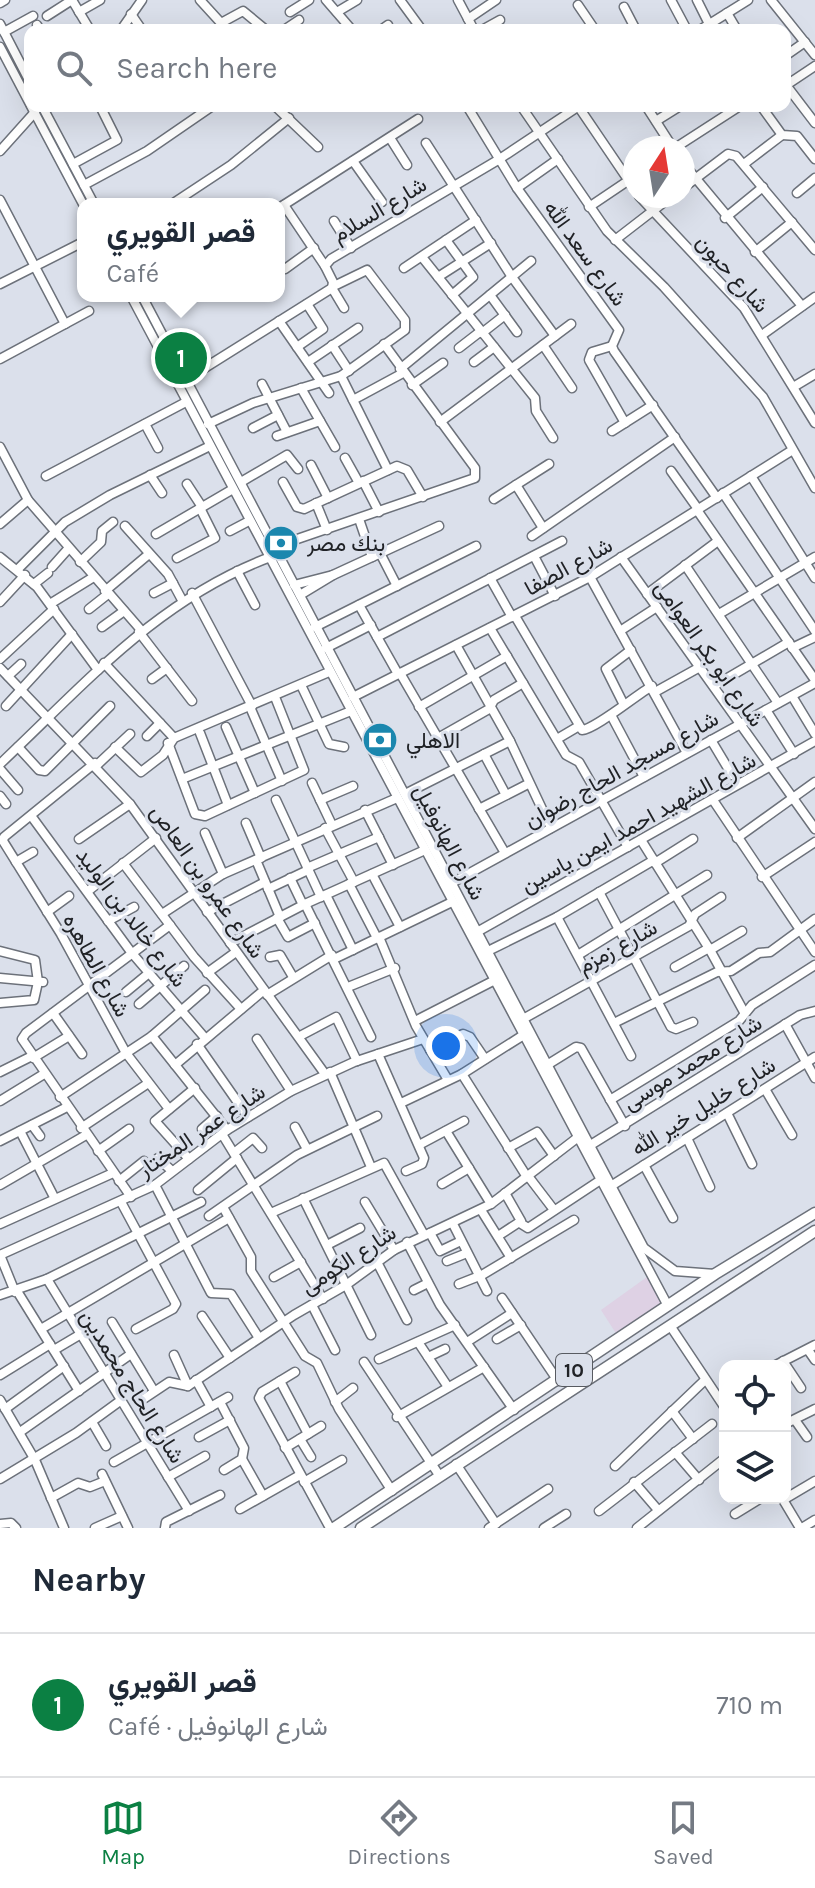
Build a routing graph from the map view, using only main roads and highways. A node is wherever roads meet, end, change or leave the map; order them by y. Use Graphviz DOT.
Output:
graph roads {
  1 [pos="815,1213"];
  2 [pos="815,1231"];
  3 [pos="668,1306"];
  4 [pos="675,1324"];
  5 [pos="332,1528"];
  6 [pos="361,1528"];
  1 -- 3 [label="main road, 10"];
  2 -- 4 [label="main road, 10"];
  3 -- 4 [label="main road"];
  3 -- 5 [label="main road, 10"];
  4 -- 6 [label="main road, 10"];
}
